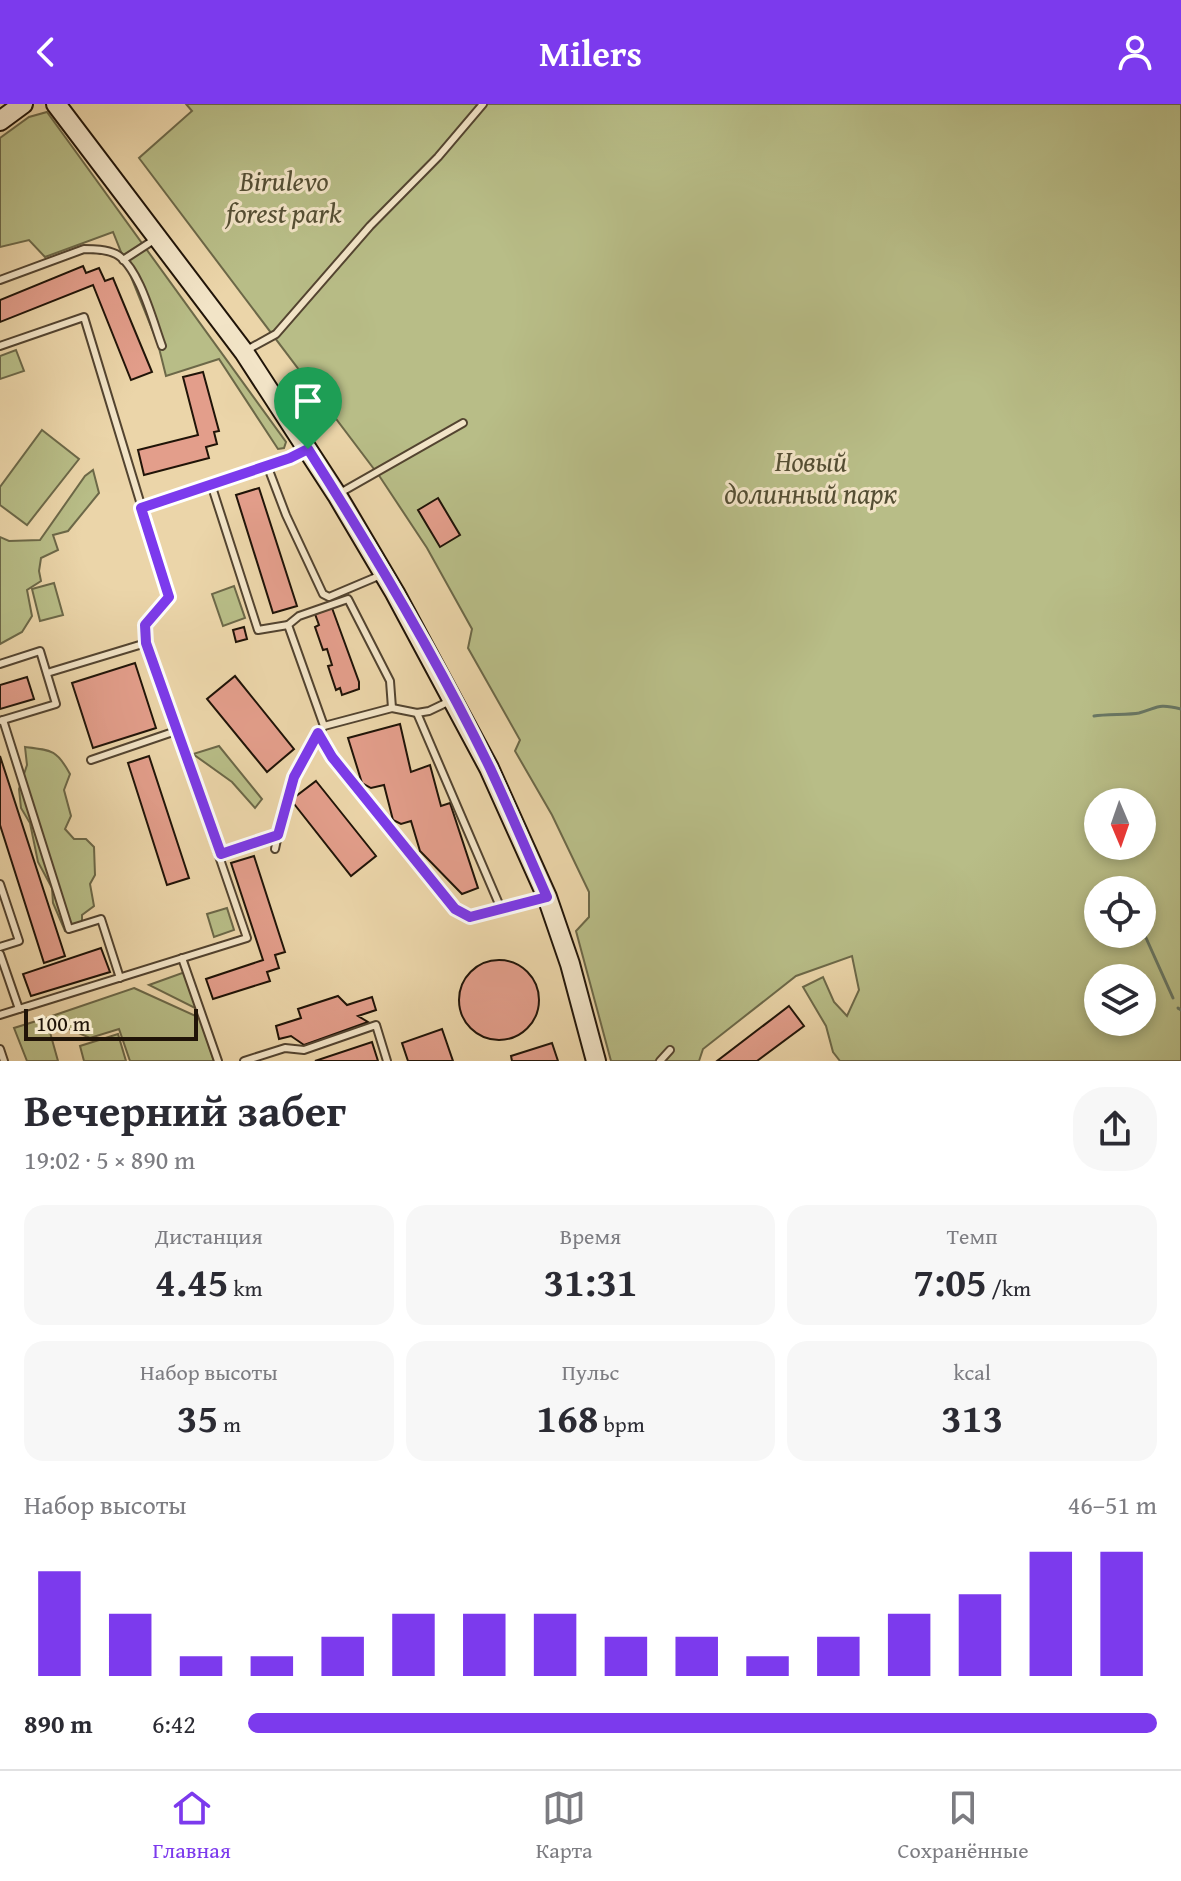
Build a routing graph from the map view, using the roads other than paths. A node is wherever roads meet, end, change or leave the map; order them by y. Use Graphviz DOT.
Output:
graph roads {
  1 [pos="23,104"];
  2 [pos="56,104"];
  3 [pos="483,104"];
  4 [pos="0,121"];
  5 [pos="158,237"];
  6 [pos="123,260"];
  7 [pos="0,280"];
  8 [pos="0,346"];
  9 [pos="162,346"];
  10 [pos="244,352"];
  11 [pos="463,423"];
  12 [pos="308,449"];
  13 [pos="267,465"];
  14 [pos="211,484"];
  15 [pos="337,495"];
  16 [pos="141,508"];
  17 [pos="384,574"];
  18 [pos="288,625"];
  19 [pos="146,643"];
  20 [pos="0,664"];
  21 [pos="47,673"];
  22 [pos="453,699"];
  23 [pos="392,708"];
  24 [pos="417,713"];
  25 [pos="1,720"];
  26 [pos="324,726"];
  27 [pos="176,731"];
  28 [pos="318,733"];
  29 [pos="91,760"];
  30 [pos="278,835"];
  31 [pos="275,849"];
  32 [pos="221,854"];
  33 [pos="0,884"];
  34 [pos="547,897"];
  35 [pos="2,899"];
  36 [pos="502,911"];
  37 [pos="0,947"];
  38 [pos="0,954"];
  39 [pos="182,958"];
  40 [pos="120,978"];
  41 [pos="19,1009"];
  42 [pos="0,1015"];
  43 [pos="0,1049"];
  44 [pos="670,1050"];
  45 [pos="4,1061"];
  46 [pos="218,1061"];
  47 [pos="244,1061"];
  48 [pos="387,1061"];
  49 [pos="596,1061"];
  50 [pos="660,1061"];
  1 -- 4 [label="main road"];
  2 -- 5 [label="main road"];
  3 -- 10 [label="lane"];
  5 -- 6 [label="lane"];
  5 -- 10 [label="main road"];
  6 -- 7 [label="lane"];
  6 -- 9 [label="lane"];
  8 -- 16 [label="lane"];
  10 -- 12 [label="main road"];
  11 -- 15 [label="lane"];
  12 -- 13 [label="lane"];
  12 -- 15 [label="main road"];
  13 -- 14 [label="lane"];
  13 -- 17 [label="lane"];
  14 -- 16 [label="lane"];
  14 -- 18 [label="lane"];
  15 -- 17 [label="main road"];
  16 -- 19 [label="lane"];
  17 -- 22 [label="main road"];
  18 -- 23 [label="lane"];
  18 -- 26 [label="lane"];
  19 -- 21 [label="lane"];
  19 -- 27 [label="lane"];
  20 -- 21 [label="lane"];
  21 -- 25 [label="lane"];
  22 -- 24 [label="lane"];
  22 -- 34 [label="main road"];
  23 -- 24 [label="lane"];
  23 -- 26 [label="lane"];
  24 -- 36 [label="lane"];
  25 -- 40 [label="lane"];
  26 -- 28 [label="lane"];
  27 -- 29 [label="lane"];
  27 -- 32 [label="lane"];
  28 -- 30 [label="lane"];
  28 -- 36 [label="lane"];
  30 -- 31 [label="lane"];
  30 -- 32 [label="lane"];
  32 -- 39 [label="lane"];
  33 -- 35 [label="lane"];
  34 -- 36 [label="lane"];
  34 -- 49 [label="main road"];
  35 -- 37 [label="lane"];
  38 -- 41 [label="lane"];
  39 -- 40 [label="lane"];
  39 -- 46 [label="lane"];
  40 -- 41 [label="lane"];
  41 -- 42 [label="lane"];
  43 -- 45 [label="lane"];
  44 -- 50 [label="lane"];
  47 -- 48 [label="lane"];
}
